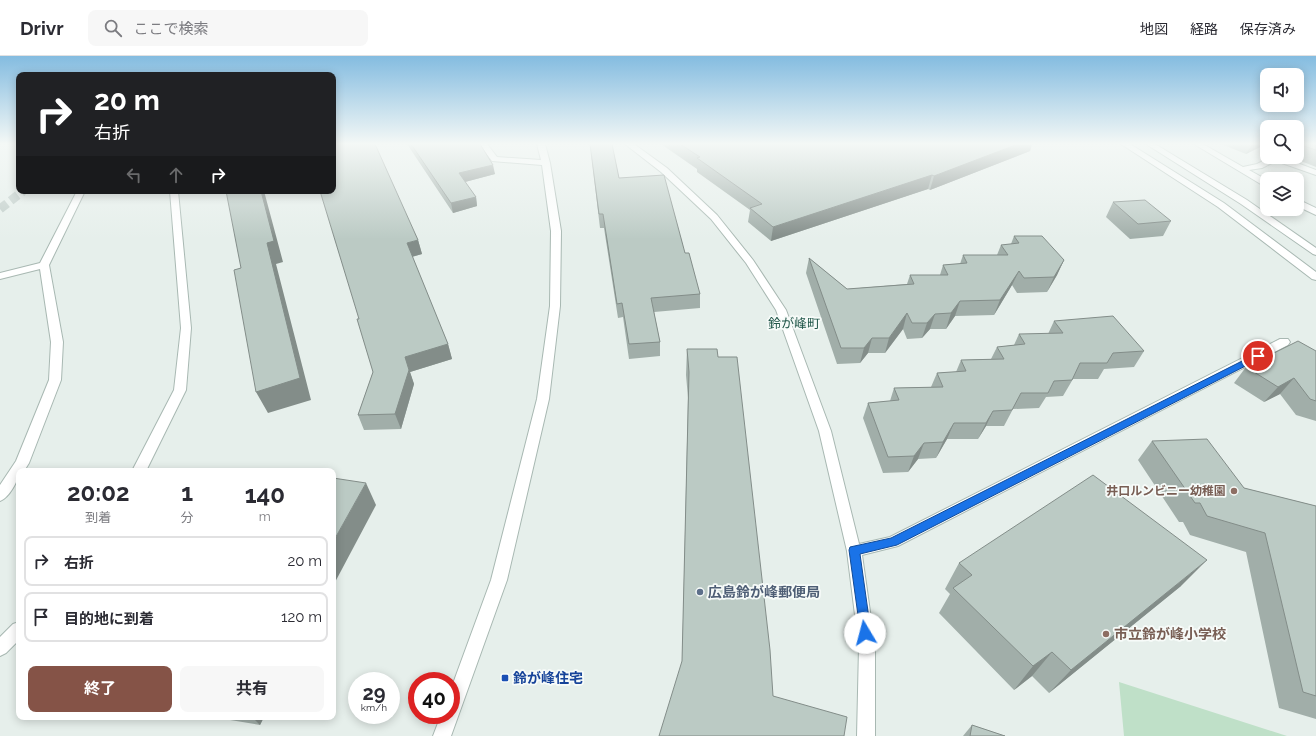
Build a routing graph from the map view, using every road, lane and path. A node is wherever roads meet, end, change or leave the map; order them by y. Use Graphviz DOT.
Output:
graph roads {
  1 [pos="548,176"];
  2 [pos="670,176"];
  3 [pos="1175,176"];
  4 [pos="1201,176"];
  5 [pos="80,194"];
  6 [pos="174,194"];
  7 [pos="1304,206"];
  8 [pos="1316,212"];
  9 [pos="1316,252"];
  10 [pos="44,265"];
  11 [pos="1314,274"];
  12 [pos="0,276"];
  13 [pos="1284,342"];
  14 [pos="19,468"];
  15 [pos="141,468"];
  16 [pos="16,472"];
  17 [pos="0,496"];
  18 [pos="854,550"];
  19 [pos="16,632"];
  20 [pos="0,648"];
  21 [pos="460,689"];
  22 [pos="447,724"];
  23 [pos="442,736"];
  24 [pos="866,736"];
  1 -- 21 [label="street"];
  2 -- 18 [label="street"];
  3 -- 11 [label="street"];
  4 -- 9 [label="street"];
  5 -- 10 [label="street"];
  6 -- 15 [label="street"];
  7 -- 8 [label="street"];
  10 -- 12 [label="street"];
  10 -- 14 [label="street"];
  13 -- 18 [label="street"];
  16 -- 17 [label="street"];
  18 -- 24 [label="street"];
  19 -- 20 [label="street"];
  22 -- 23 [label="street"];
}
